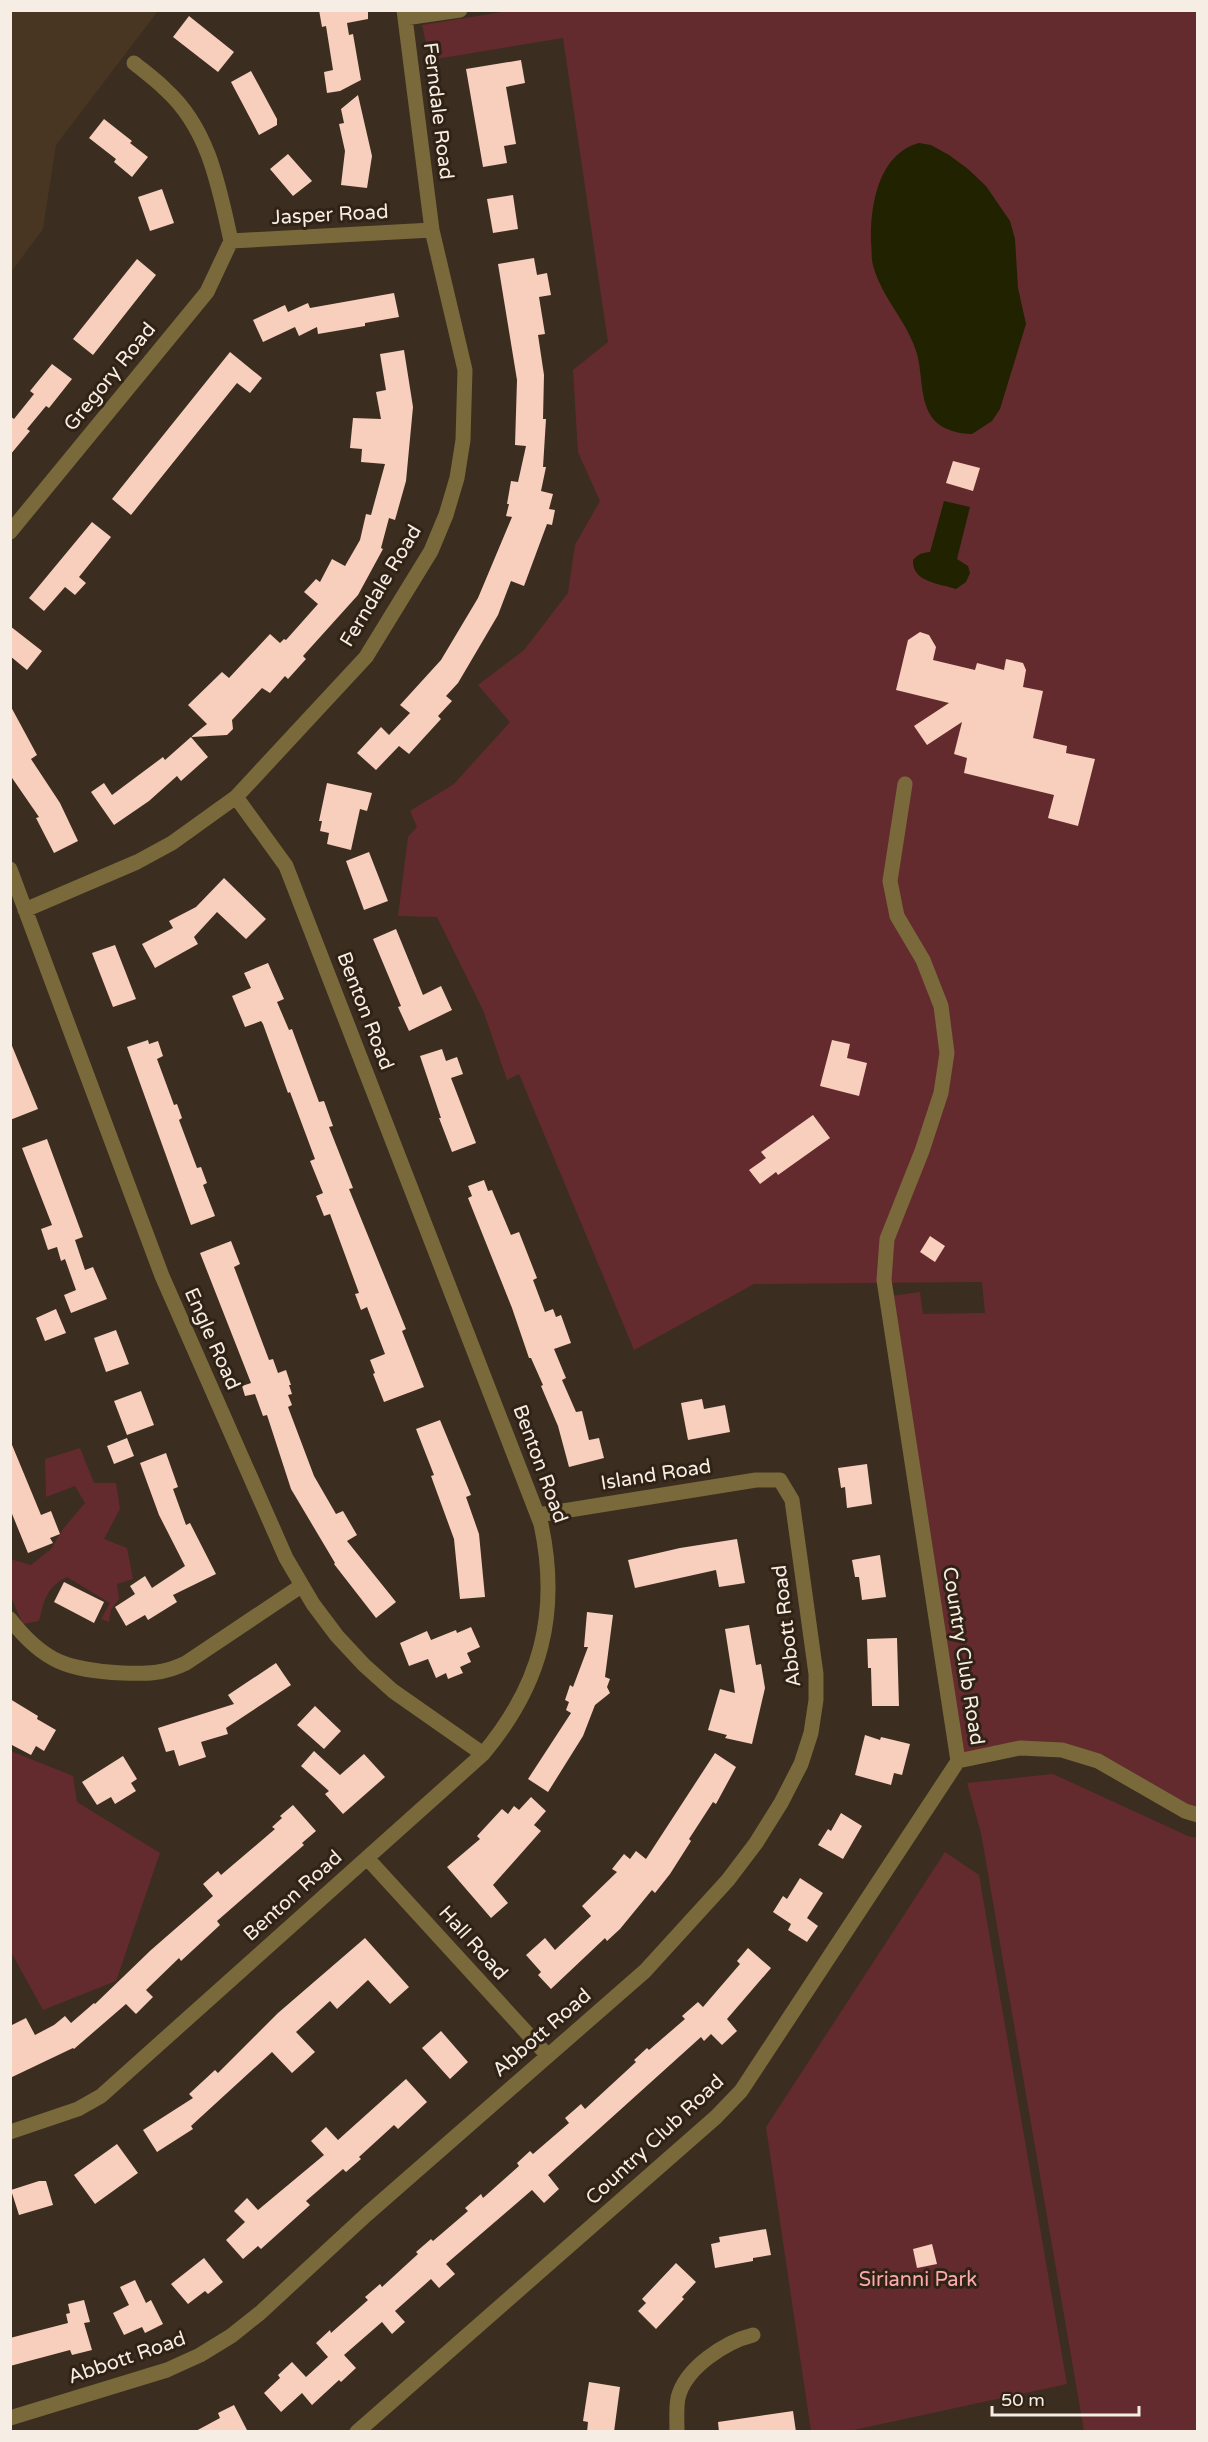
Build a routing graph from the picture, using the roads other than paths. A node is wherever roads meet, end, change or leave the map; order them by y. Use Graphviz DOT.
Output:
graph roads {
  1 [pos="460,10"];
  2 [pos="404,14"];
  3 [pos="134,63"];
  4 [pos="432,230"];
  5 [pos="231,241"];
  6 [pos="10,532"];
  7 [pos="904,784"];
  8 [pos="236,797"];
  9 [pos="10,869"];
  10 [pos="25,910"];
  11 [pos="780,1480"];
  12 [pos="538,1515"];
  13 [pos="301,1586"];
  14 [pos="10,1619"];
  15 [pos="483,1754"];
  16 [pos="958,1761"];
  17 [pos="1197,1815"];
  18 [pos="367,1858"];
  19 [pos="548,2056"];
  20 [pos="10,2132"];
  21 [pos="753,2335"];
  22 [pos="10,2418"];
  23 [pos="357,2432"];
  24 [pos="677,2432"];
  1 -- 2 [label="street"];
  2 -- 4 [label="street, Ferndale Road"];
  3 -- 5 [label="street"];
  4 -- 5 [label="street, Jasper Road"];
  4 -- 8 [label="street, Ferndale Road"];
  5 -- 6 [label="street, Gregory Road"];
  7 -- 16 [label="street, Country Club Road"];
  8 -- 10 [label="street, Ferndale Road"];
  8 -- 12 [label="street, Benton Road"];
  9 -- 10 [label="street, Engle Road"];
  10 -- 13 [label="street, Engle Road"];
  11 -- 12 [label="street, Island Road"];
  11 -- 19 [label="street, Abbott Road"];
  12 -- 15 [label="street, Benton Road"];
  13 -- 14 [label="street"];
  13 -- 15 [label="street, Engle Road"];
  15 -- 18 [label="street, Benton Road"];
  16 -- 17 [label="street"];
  16 -- 23 [label="street, Country Club Road"];
  18 -- 19 [label="street, Hall Road"];
  18 -- 20 [label="street, Benton Road"];
  19 -- 22 [label="street, Abbott Road"];
  21 -- 24 [label="street"];
}
